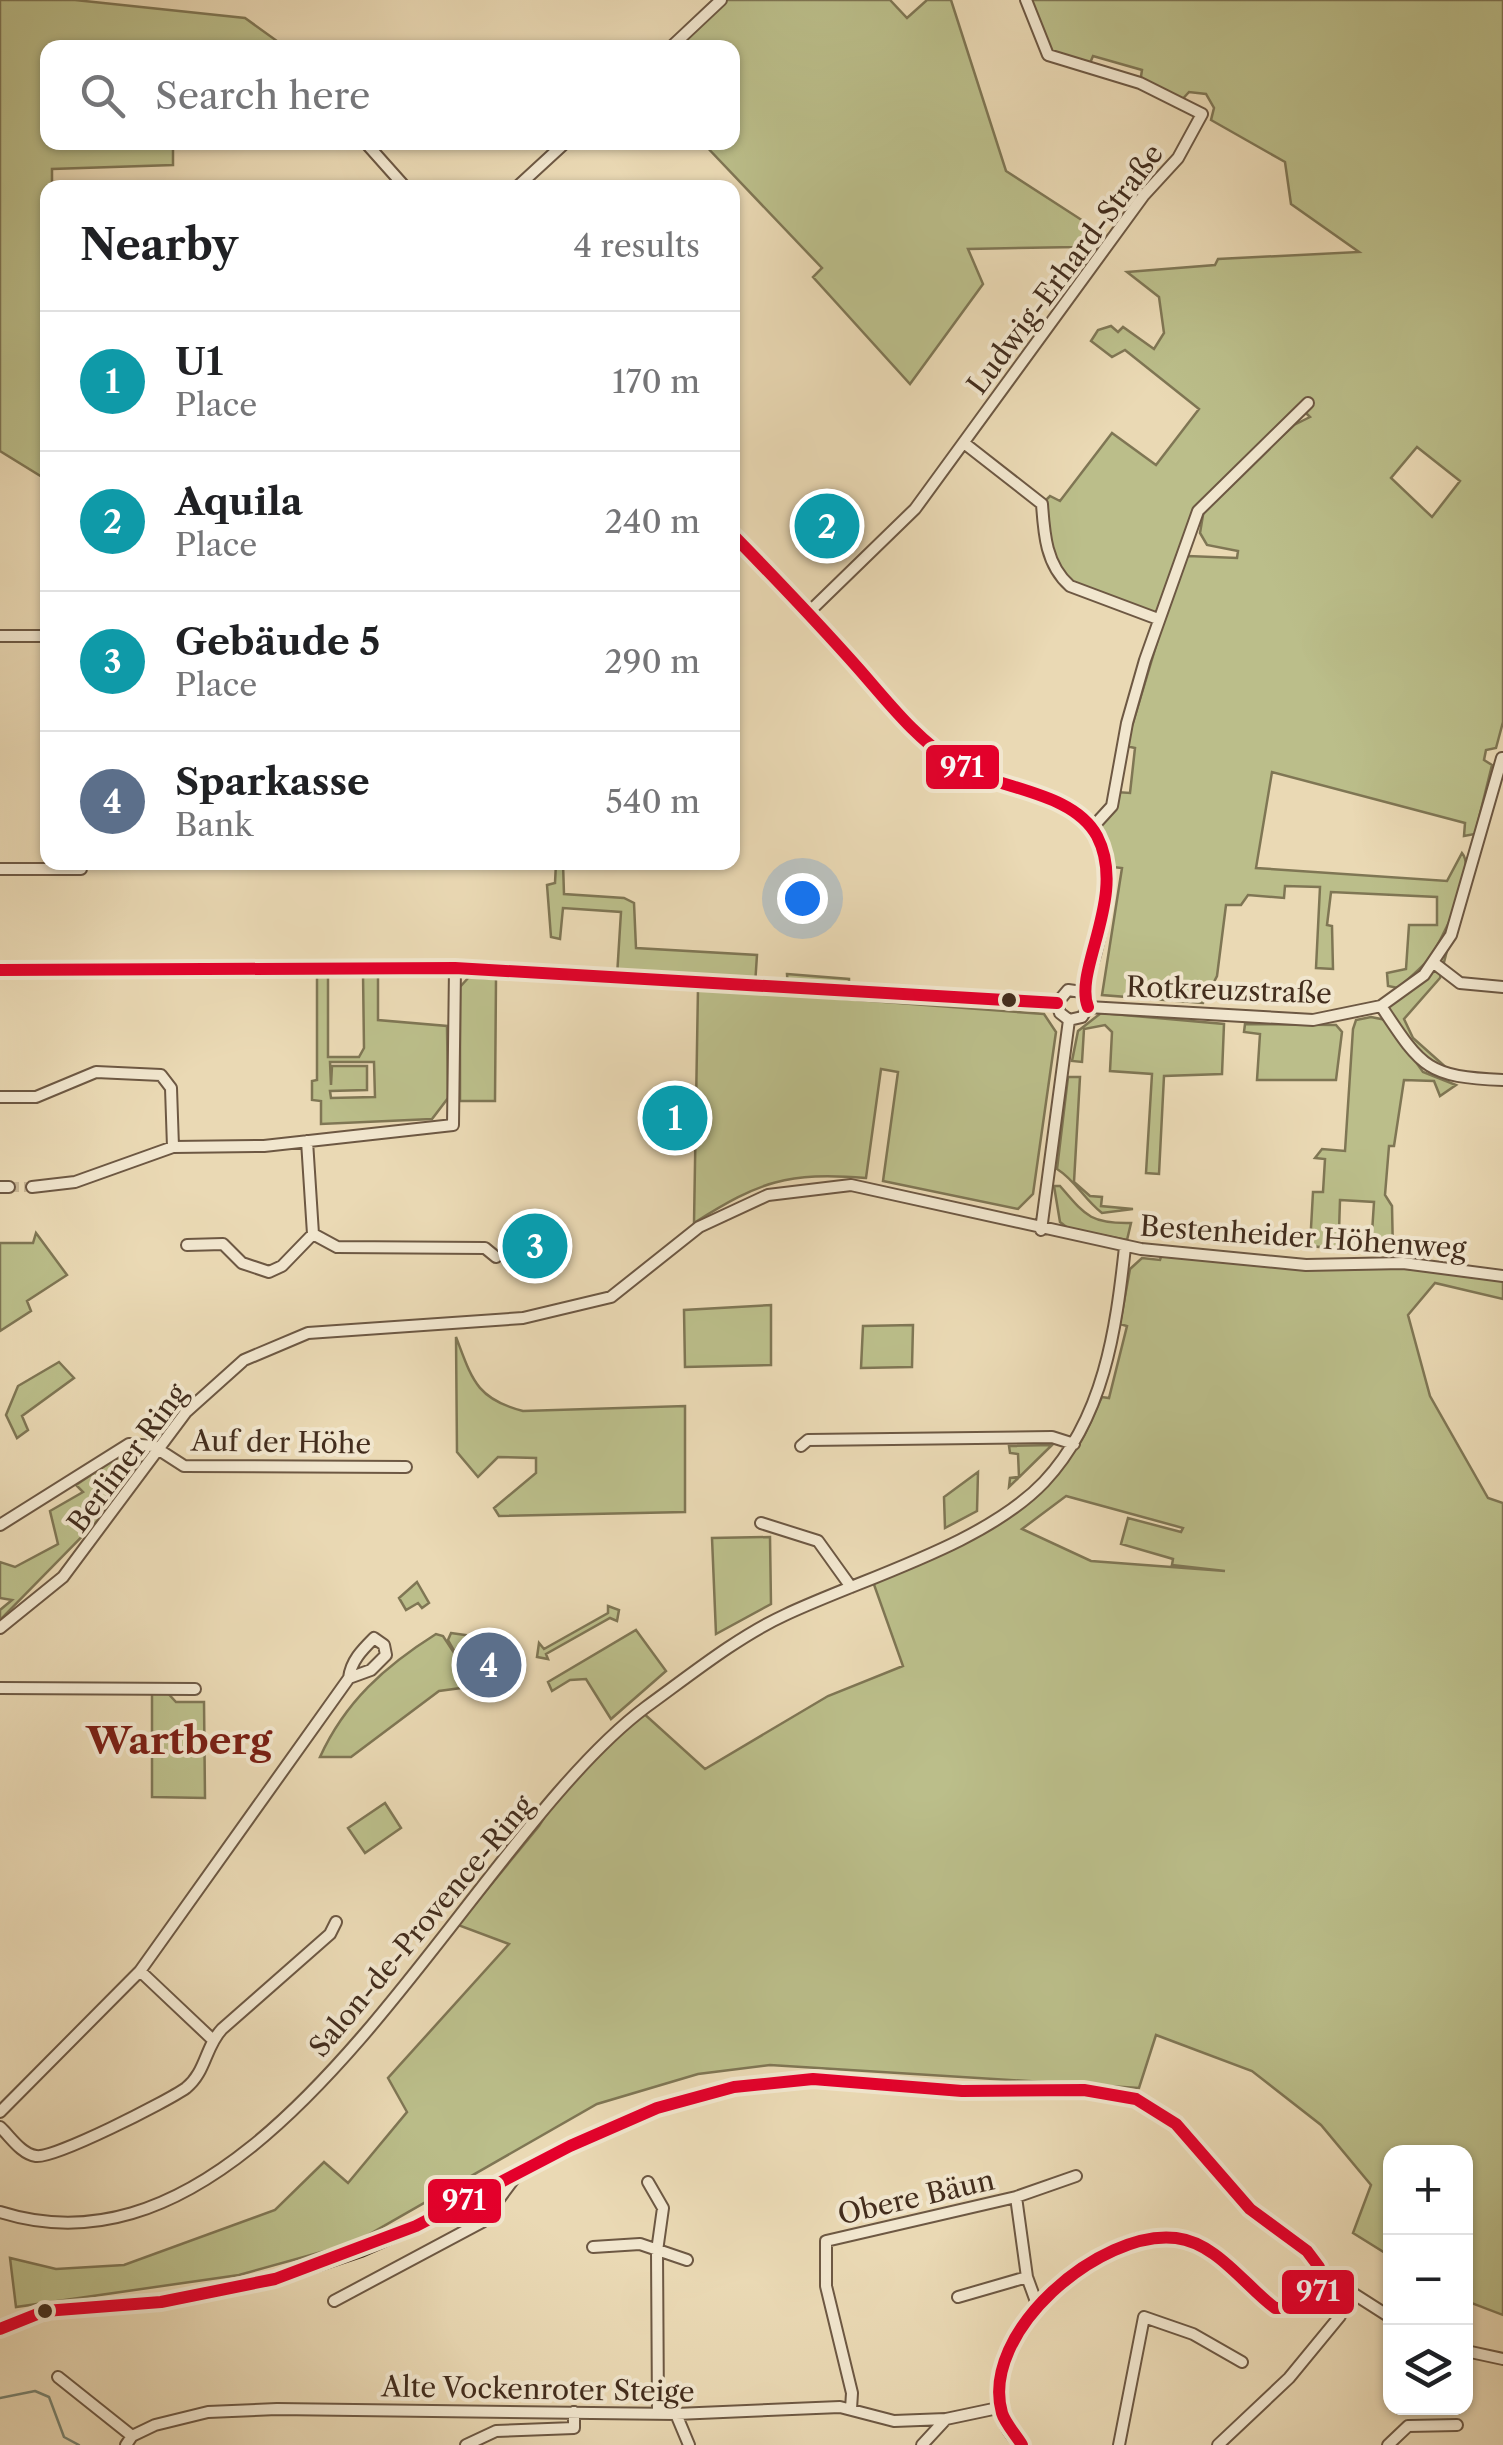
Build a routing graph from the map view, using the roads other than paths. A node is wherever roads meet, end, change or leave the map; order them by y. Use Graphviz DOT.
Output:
graph roads {
  1 [pos="721,0"];
  2 [pos="1026,0"];
  3 [pos="678,40"];
  4 [pos="372,150"];
  5 [pos="557,150"];
  6 [pos="399,180"];
  7 [pos="525,180"];
  8 [pos="1308,402"];
  9 [pos="964,443"];
  10 [pos="740,542"];
  11 [pos="808,613"];
  12 [pos="1158,620"];
  13 [pos="0,636"];
  14 [pos="40,636"];
  15 [pos="1502,758"];
  16 [pos="1091,829"];
  17 [pos="0,869"];
  18 [pos="40,869"];
  19 [pos="1434,963"];
  20 [pos="455,968"];
  21 [pos="0,970"];
  22 [pos="1503,987"];
  23 [pos="1082,992"];
  24 [pos="1058,1003"];
  25 [pos="1380,1006"];
  26 [pos="1088,1007"];
  27 [pos="1069,1020"];
  28 [pos="1503,1080"];
  29 [pos="0,1097"];
  30 [pos="307,1142"];
  31 [pos="174,1146"];
  32 [pos="32,1187"];
  33 [pos="1041,1230"];
  34 [pos="313,1234"];
  35 [pos="187,1246"];
  36 [pos="1124,1247"];
  37 [pos="496,1257"];
  38 [pos="1503,1276"];
  39 [pos="1074,1444"];
  40 [pos="802,1446"];
  41 [pos="158,1450"];
  42 [pos="406,1467"];
  43 [pos="761,1523"];
  44 [pos="0,1525"];
  45 [pos="851,1587"];
  46 [pos="0,1628"];
  47 [pos="349,1678"];
  48 [pos="0,1688"];
  49 [pos="194,1689"];
  50 [pos="336,1922"];
  51 [pos="140,1971"];
  52 [pos="212,2039"];
  53 [pos="0,2112"];
  54 [pos="0,2127"];
  55 [pos="519,2171"];
  56 [pos="1076,2176"];
  57 [pos="648,2182"];
  58 [pos="1016,2198"];
  59 [pos="0,2212"];
  60 [pos="593,2248"];
  61 [pos="657,2250"];
  62 [pos="687,2260"];
  63 [pos="1027,2277"];
  64 [pos="1320,2286"];
  65 [pos="958,2297"];
  66 [pos="334,2301"];
  67 [pos="1038,2306"];
  68 [pos="1383,2313"];
  69 [pos="1340,2316"];
  70 [pos="0,2328"];
  71 [pos="1473,2353"];
  72 [pos="1503,2359"];
  73 [pos="1242,2362"];
  74 [pos="58,2377"];
  75 [pos="851,2408"];
  76 [pos="998,2408"];
  77 [pos="574,2412"];
  78 [pos="658,2414"];
  79 [pos="676,2414"];
  80 [pos="946,2418"];
  81 [pos="1457,2425"];
  82 [pos="129,2441"];
  83 [pos="466,2445"];
  84 [pos="690,2445"];
  85 [pos="922,2445"];
  86 [pos="1022,2445"];
  87 [pos="1119,2445"];
  88 [pos="1218,2445"];
  89 [pos="1388,2445"];
  1 -- 3 [label="street"];
  2 -- 9 [label="street, Ludwig-Erhard-Straße"];
  4 -- 6 [label="street"];
  5 -- 7 [label="street"];
  8 -- 12 [label="street"];
  9 -- 11 [label="street, Ludwig-Erhard-Straße"];
  9 -- 12 [label="street"];
  10 -- 11 [label="street"];
  11 -- 16 [label="street"];
  12 -- 16 [label="street"];
  13 -- 14 [label="street"];
  15 -- 19 [label="street, Rotkreuzstraße"];
  16 -- 23 [label="street"];
  17 -- 18 [label="street"];
  19 -- 22 [label="street"];
  19 -- 25 [label="street, Rotkreuzstraße"];
  20 -- 21 [label="street"];
  20 -- 24 [label="street"];
  20 -- 30 [label="street"];
  23 -- 24 [label="street"];
  23 -- 26 [label="street"];
  24 -- 27 [label="street"];
  25 -- 26 [label="street, Rotkreuzstraße"];
  25 -- 28 [label="street"];
  26 -- 27 [label="street"];
  27 -- 33 [label="street"];
  29 -- 31 [label="street"];
  30 -- 31 [label="street"];
  30 -- 34 [label="street"];
  31 -- 32 [label="street"];
  33 -- 36 [label="street, Bestenheider Höhenweg"];
  33 -- 41 [label="street, Berliner Ring"];
  34 -- 35 [label="street"];
  34 -- 37 [label="street"];
  36 -- 38 [label="street, Bestenheider Höhenweg"];
  36 -- 39 [label="street, Salon-de-Provence-Ring"];
  39 -- 40 [label="street"];
  39 -- 45 [label="street, Salon-de-Provence-Ring"];
  41 -- 42 [label="street, Auf der Höhe"];
  41 -- 44 [label="street"];
  41 -- 46 [label="street, Berliner Ring"];
  43 -- 45 [label="street"];
  45 -- 59 [label="street, Salon-de-Provence-Ring"];
  47 -- 51 [label="street"];
  48 -- 49 [label="street"];
  50 -- 52 [label="street"];
  51 -- 52 [label="street"];
  51 -- 53 [label="street"];
  52 -- 54 [label="street"];
  55 -- 64 [label="main road"];
  55 -- 66 [label="street"];
  55 -- 70 [label="main road"];
  56 -- 58 [label="street, Obere Bäun"];
  57 -- 61 [label="street"];
  58 -- 63 [label="street, Obere Bäun"];
  58 -- 75 [label="street, Obere Bäun"];
  60 -- 61 [label="street"];
  61 -- 62 [label="street"];
  61 -- 78 [label="street"];
  63 -- 65 [label="street"];
  63 -- 67 [label="street, Obere Bäun"];
  64 -- 67 [label="main road"];
  64 -- 68 [label="street"];
  67 -- 76 [label="main road"];
  69 -- 88 [label="street"];
  71 -- 72 [label="street"];
  73 -- 87 [label="street"];
  74 -- 82 [label="street, Alte Vockenroter Steige"];
  75 -- 79 [label="street, Alte Vockenroter Steige"];
  75 -- 80 [label="street, Alte Vockenroter Steige"];
  76 -- 80 [label="street, Alte Vockenroter Steige"];
  76 -- 86 [label="main road"];
  77 -- 78 [label="street, Alte Vockenroter Steige"];
  77 -- 82 [label="street, Alte Vockenroter Steige"];
  77 -- 83 [label="street"];
  78 -- 79 [label="street, Alte Vockenroter Steige"];
  79 -- 84 [label="street"];
  80 -- 85 [label="street"];
  81 -- 89 [label="street"];
}
